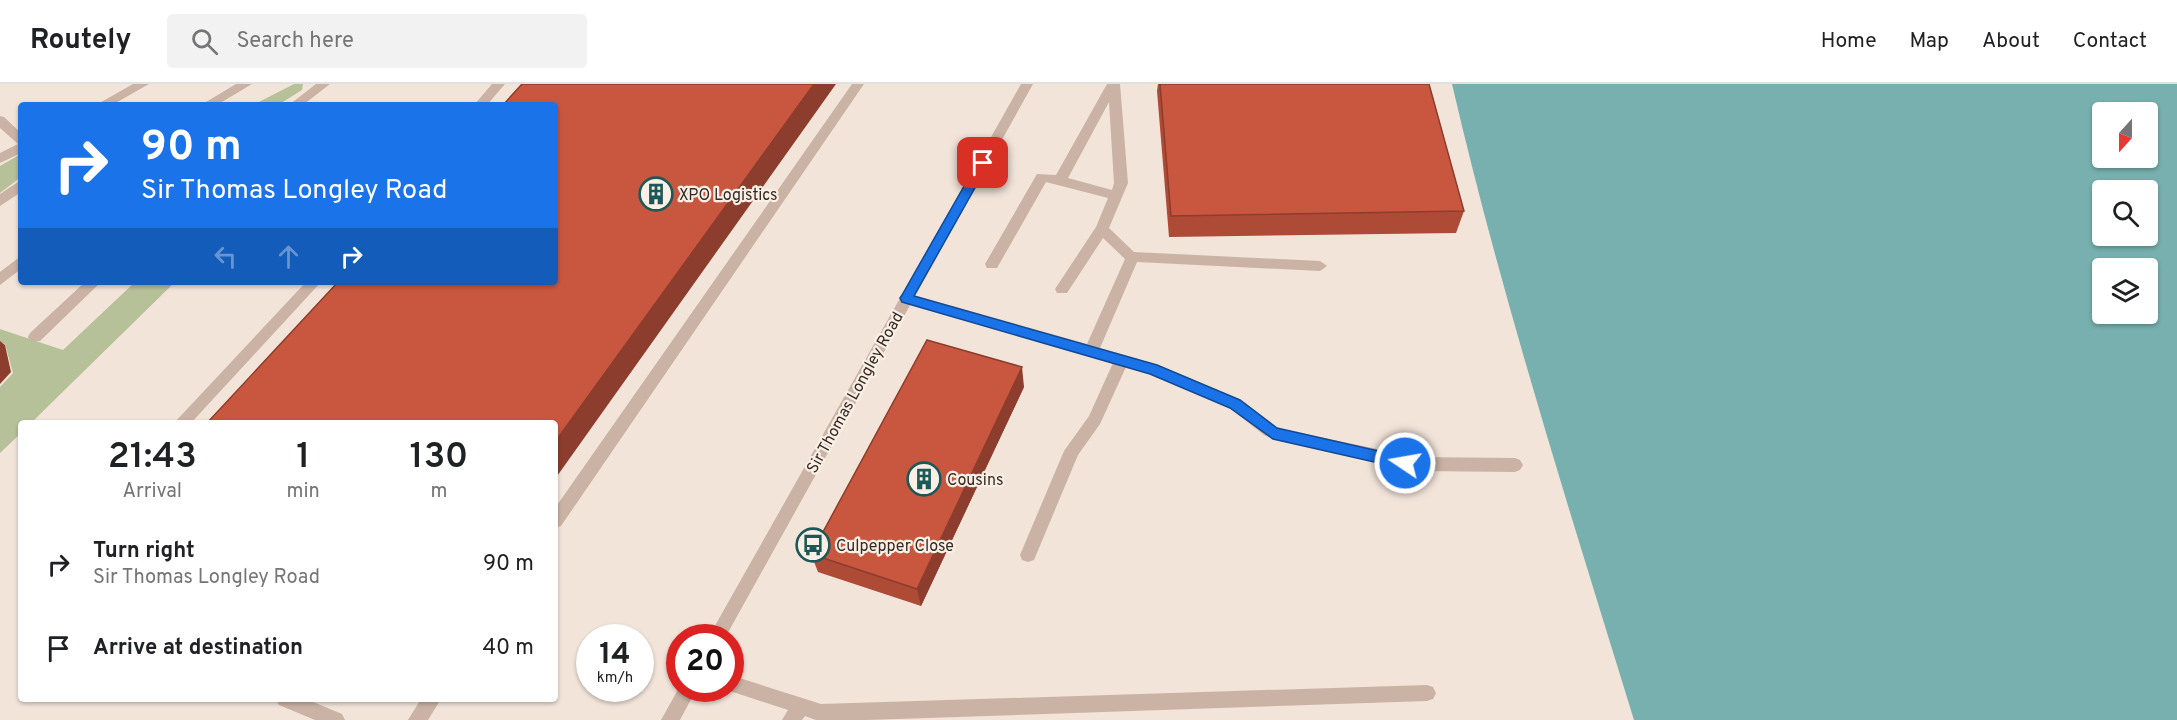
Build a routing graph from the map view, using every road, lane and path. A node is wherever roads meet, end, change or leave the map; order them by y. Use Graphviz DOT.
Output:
graph roads {
  1 [pos="143,84"];
  2 [pos="246,84"];
  3 [pos="324,84"];
  4 [pos="499,84"];
  5 [pos="858,84"];
  6 [pos="1027,84"];
  7 [pos="1113,84"];
  8 [pos="108,102"];
  9 [pos="213,102"];
  10 [pos="299,102"];
  11 [pos="483,102"];
  12 [pos="0,120"];
  13 [pos="18,138"];
  14 [pos="18,149"];
  15 [pos="0,158"];
  16 [pos="1060,180"];
  17 [pos="18,187"];
  18 [pos="1116,196"];
  19 [pos="0,201"];
  20 [pos="1102,229"];
  21 [pos="1131,257"];
  22 [pos="18,264"];
  23 [pos="992,264"];
  24 [pos="1320,267"];
  25 [pos="0,280"];
  26 [pos="91,285"];
  27 [pos="311,285"];
  28 [pos="1062,290"];
  29 [pos="906,298"];
  30 [pos="35,337"];
  31 [pos="1091,351"];
  32 [pos="1122,360"];
  33 [pos="185,420"];
  34 [pos="1515,465"];
  35 [pos="558,517"];
  36 [pos="1028,555"];
  37 [pos="724,624"];
  38 [pos="744,689"];
  39 [pos="1427,693"];
  40 [pos="430,702"];
  41 [pos="680,702"];
  42 [pos="292,708"];
  43 [pos="797,713"];
  44 [pos="336,720"];
  45 [pos="417,720"];
  46 [pos="670,720"];
  1 -- 8 [label="street"];
  2 -- 9 [label="street"];
  3 -- 10 [label="street"];
  4 -- 11 [label="street"];
  5 -- 35 [label="street"];
  6 -- 29 [label="street, Sir Thomas Longley Road"];
  7 -- 16 [label="street"];
  7 -- 18 [label="street"];
  12 -- 13 [label="street"];
  14 -- 15 [label="street"];
  16 -- 18 [label="street"];
  16 -- 23 [label="street"];
  17 -- 19 [label="street"];
  18 -- 20 [label="street"];
  20 -- 21 [label="street"];
  20 -- 28 [label="street"];
  21 -- 24 [label="street"];
  21 -- 31 [label="street"];
  22 -- 25 [label="street"];
  26 -- 30 [label="street"];
  27 -- 33 [label="street"];
  29 -- 31 [label="street"];
  29 -- 37 [label="street, Sir Thomas Longley Road"];
  31 -- 32 [label="street"];
  32 -- 34 [label="street"];
  32 -- 36 [label="street"];
  38 -- 43 [label="street"];
  39 -- 43 [label="street"];
  40 -- 45 [label="street"];
  41 -- 46 [label="street"];
  42 -- 44 [label="street"];
}
